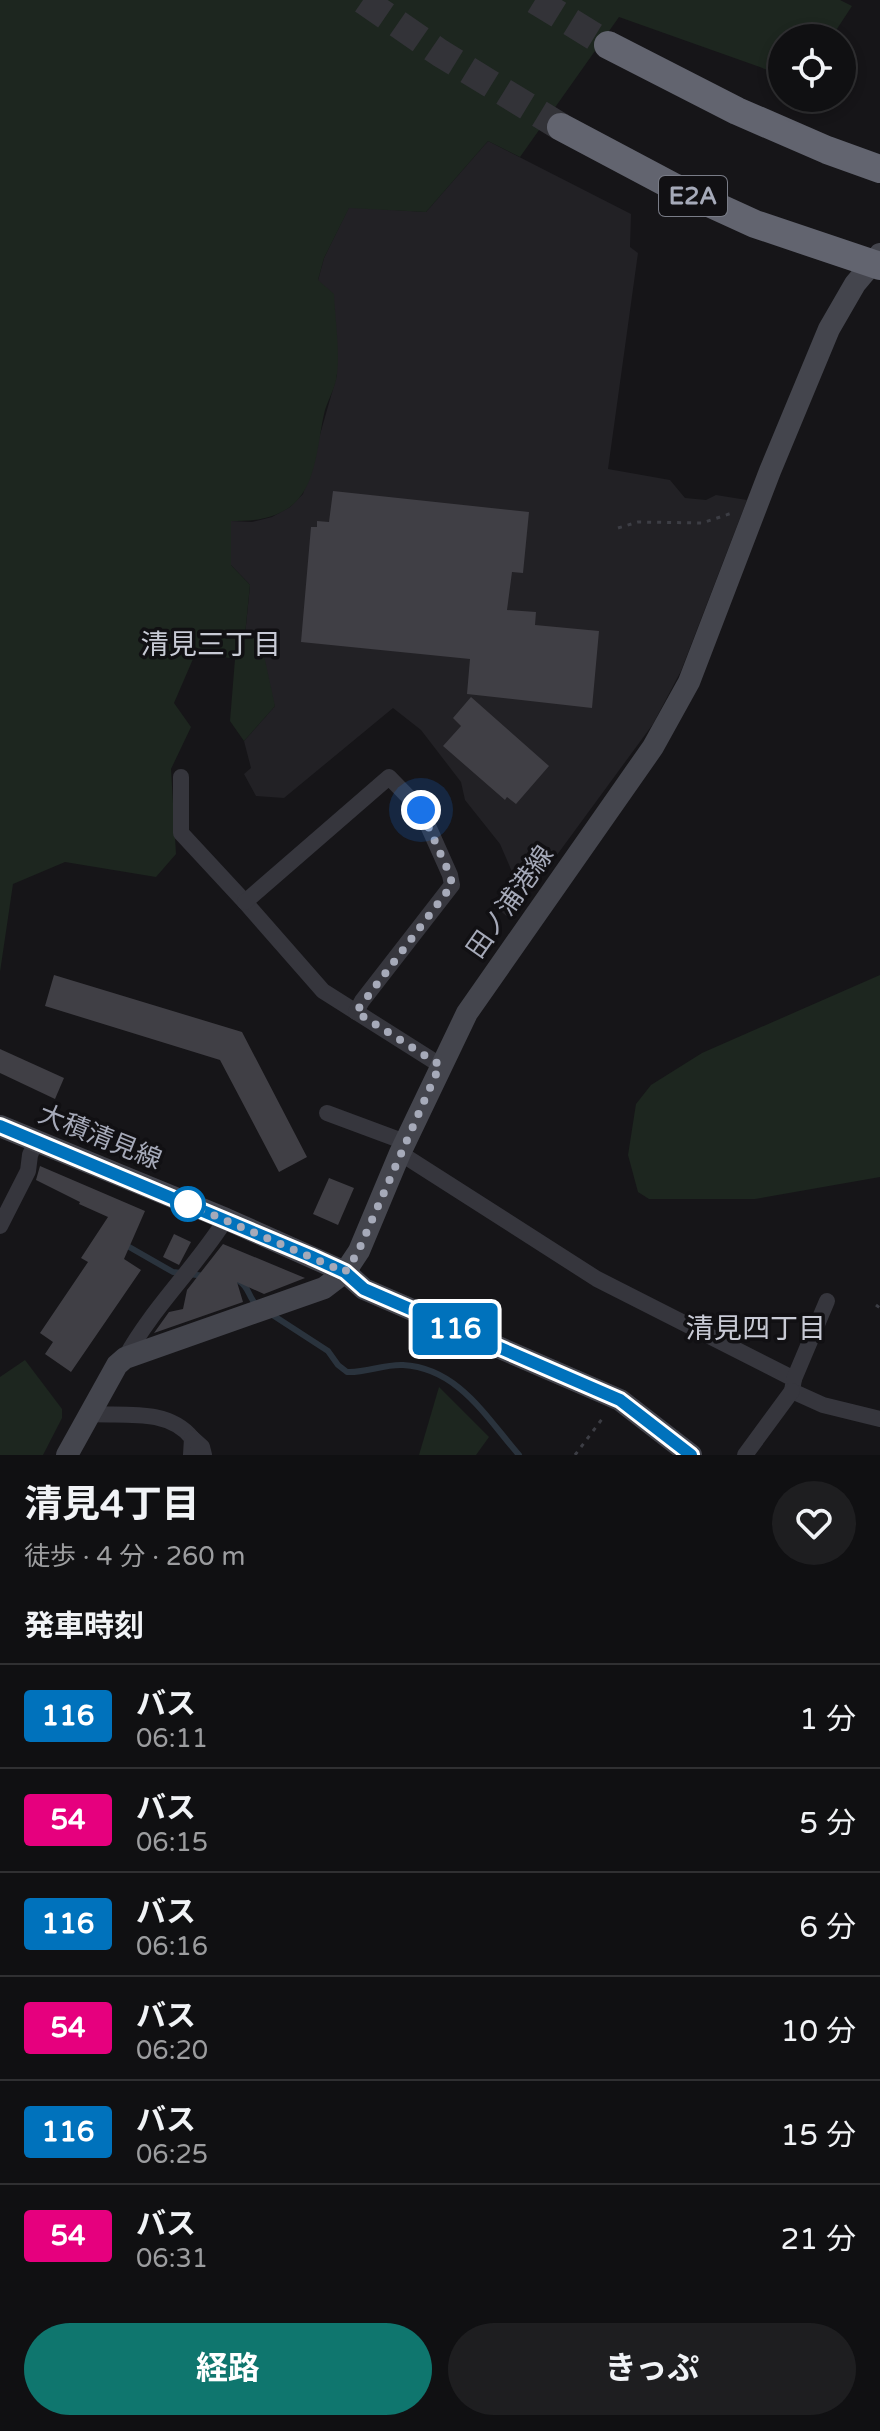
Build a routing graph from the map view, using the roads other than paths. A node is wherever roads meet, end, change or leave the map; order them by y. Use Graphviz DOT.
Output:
graph roads {
  1 [pos="608,45"];
  2 [pos="561,127"];
  3 [pos="880,169"];
  4 [pos="880,254"];
  5 [pos="880,266"];
  6 [pos="181,777"];
  7 [pos="245,902"];
  8 [pos="356,1012"];
  9 [pos="440,1065"];
  10 [pos="327,1113"];
  11 [pos="0,1126"];
  12 [pos="36,1141"];
  13 [pos="402,1148"];
  14 [pos="226,1219"];
  15 [pos="0,1226"];
  16 [pos="345,1272"];
  17 [pos="827,1301"];
  18 [pos="125,1358"];
  19 [pos="793,1385"];
  20 [pos="89,1414"];
  21 [pos="880,1419"];
  22 [pos="191,1447"];
  23 [pos="67,1455"];
  24 [pos="204,1455"];
  25 [pos="691,1455"];
  26 [pos="745,1455"];
  1 -- 3 [label="highway"];
  2 -- 5 [label="highway, E2A"];
  4 -- 9 [label="main road, 田ノ浦港線"];
  6 -- 7 [label="street"];
  7 -- 8 [label="street"];
  7 -- 8 [label="street"];
  8 -- 9 [label="street"];
  9 -- 13 [label="main road, 田ノ浦港線"];
  10 -- 13 [label="street"];
  11 -- 12 [label="main road, 大積清見線"];
  12 -- 14 [label="main road, 大積清見線"];
  12 -- 15 [label="street"];
  13 -- 16 [label="main road, 田ノ浦港線"];
  13 -- 19 [label="street"];
  14 -- 16 [label="main road, 大積清見線"];
  14 -- 18 [label="street"];
  16 -- 18 [label="main road, 田ノ浦港線"];
  16 -- 25 [label="main road, 大積清見線"];
  17 -- 19 [label="street"];
  18 -- 20 [label="main road"];
  19 -- 21 [label="street"];
  19 -- 26 [label="street"];
  20 -- 22 [label="street"];
  20 -- 23 [label="main road"];
  22 -- 24 [label="street"];
}
